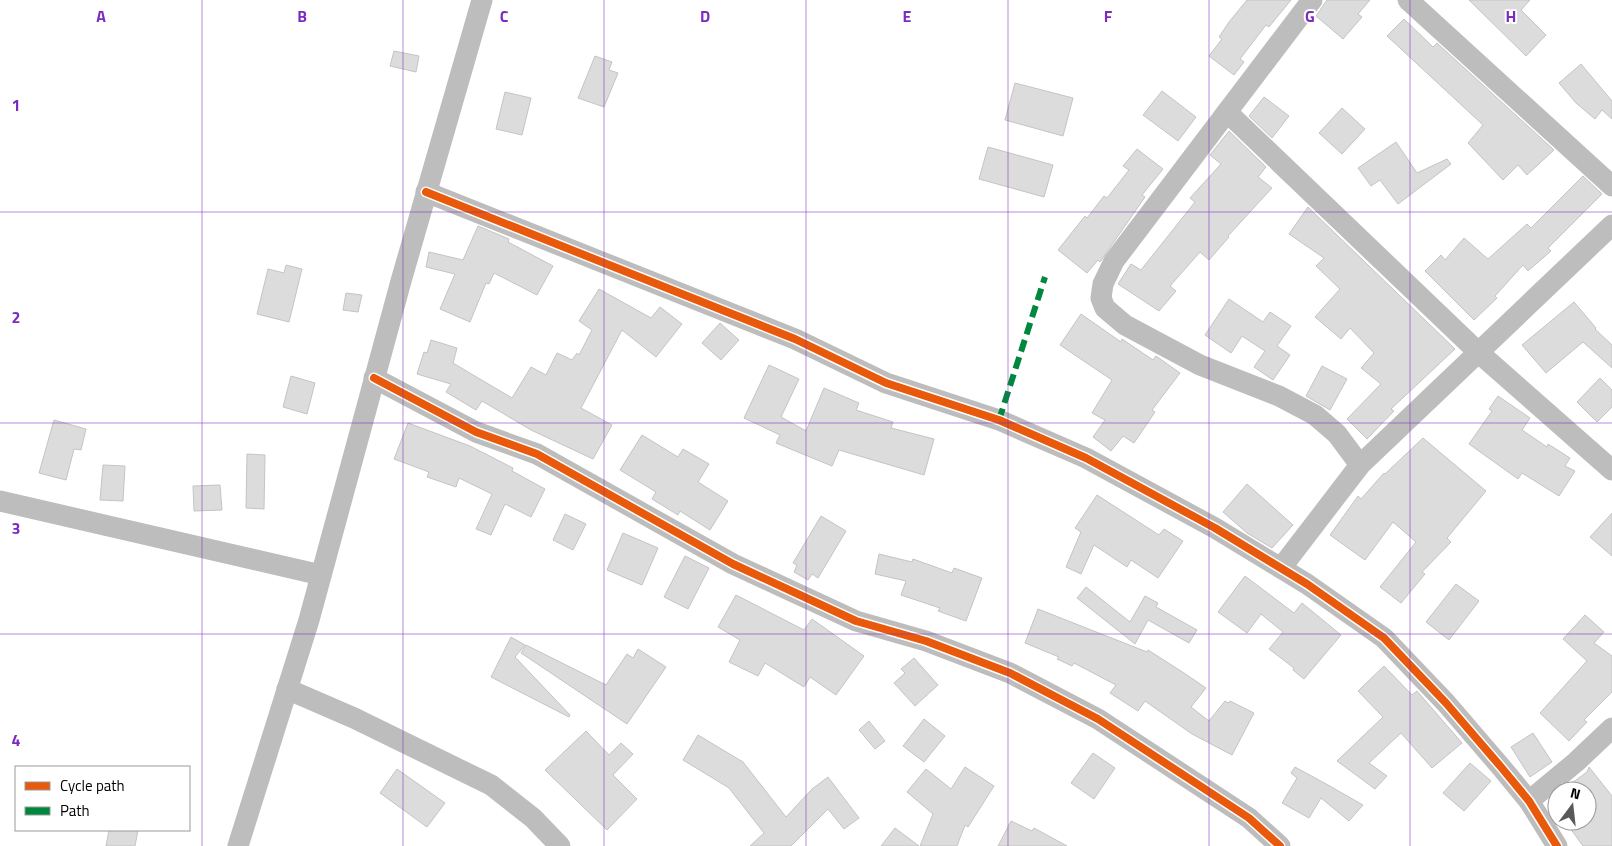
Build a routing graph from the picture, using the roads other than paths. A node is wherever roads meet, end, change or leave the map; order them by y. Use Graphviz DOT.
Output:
graph roads {
  1 [pos="482,0"];
  2 [pos="1312,0"];
  3 [pos="1408,0"];
  4 [pos="1226,112"];
  5 [pos="1612,186"];
  6 [pos="426,192"];
  7 [pos="1612,225"];
  8 [pos="1478,352"];
  9 [pos="374,378"];
  10 [pos="1360,465"];
  11 [pos="1612,470"];
  12 [pos="0,501"];
  13 [pos="1281,568"];
  14 [pos="321,575"];
  15 [pos="287,689"];
  16 [pos="1612,728"];
  17 [pos="1529,801"];
  18 [pos="238,846"];
  19 [pos="560,846"];
  20 [pos="1280,846"];
  21 [pos="1557,846"];
  1 -- 6 [label="street"];
  2 -- 4 [label="street"];
  3 -- 5 [label="street"];
  4 -- 8 [label="street"];
  4 -- 10 [label="street"];
  6 -- 9 [label="street"];
  6 -- 13 [label="street"];
  7 -- 8 [label="street"];
  8 -- 10 [label="street"];
  8 -- 11 [label="street"];
  9 -- 14 [label="street"];
  9 -- 20 [label="street"];
  10 -- 13 [label="street"];
  12 -- 14 [label="street"];
  13 -- 17 [label="street"];
  14 -- 15 [label="street"];
  15 -- 18 [label="street"];
  15 -- 19 [label="street"];
  16 -- 17 [label="street"];
  17 -- 21 [label="street"];
}
